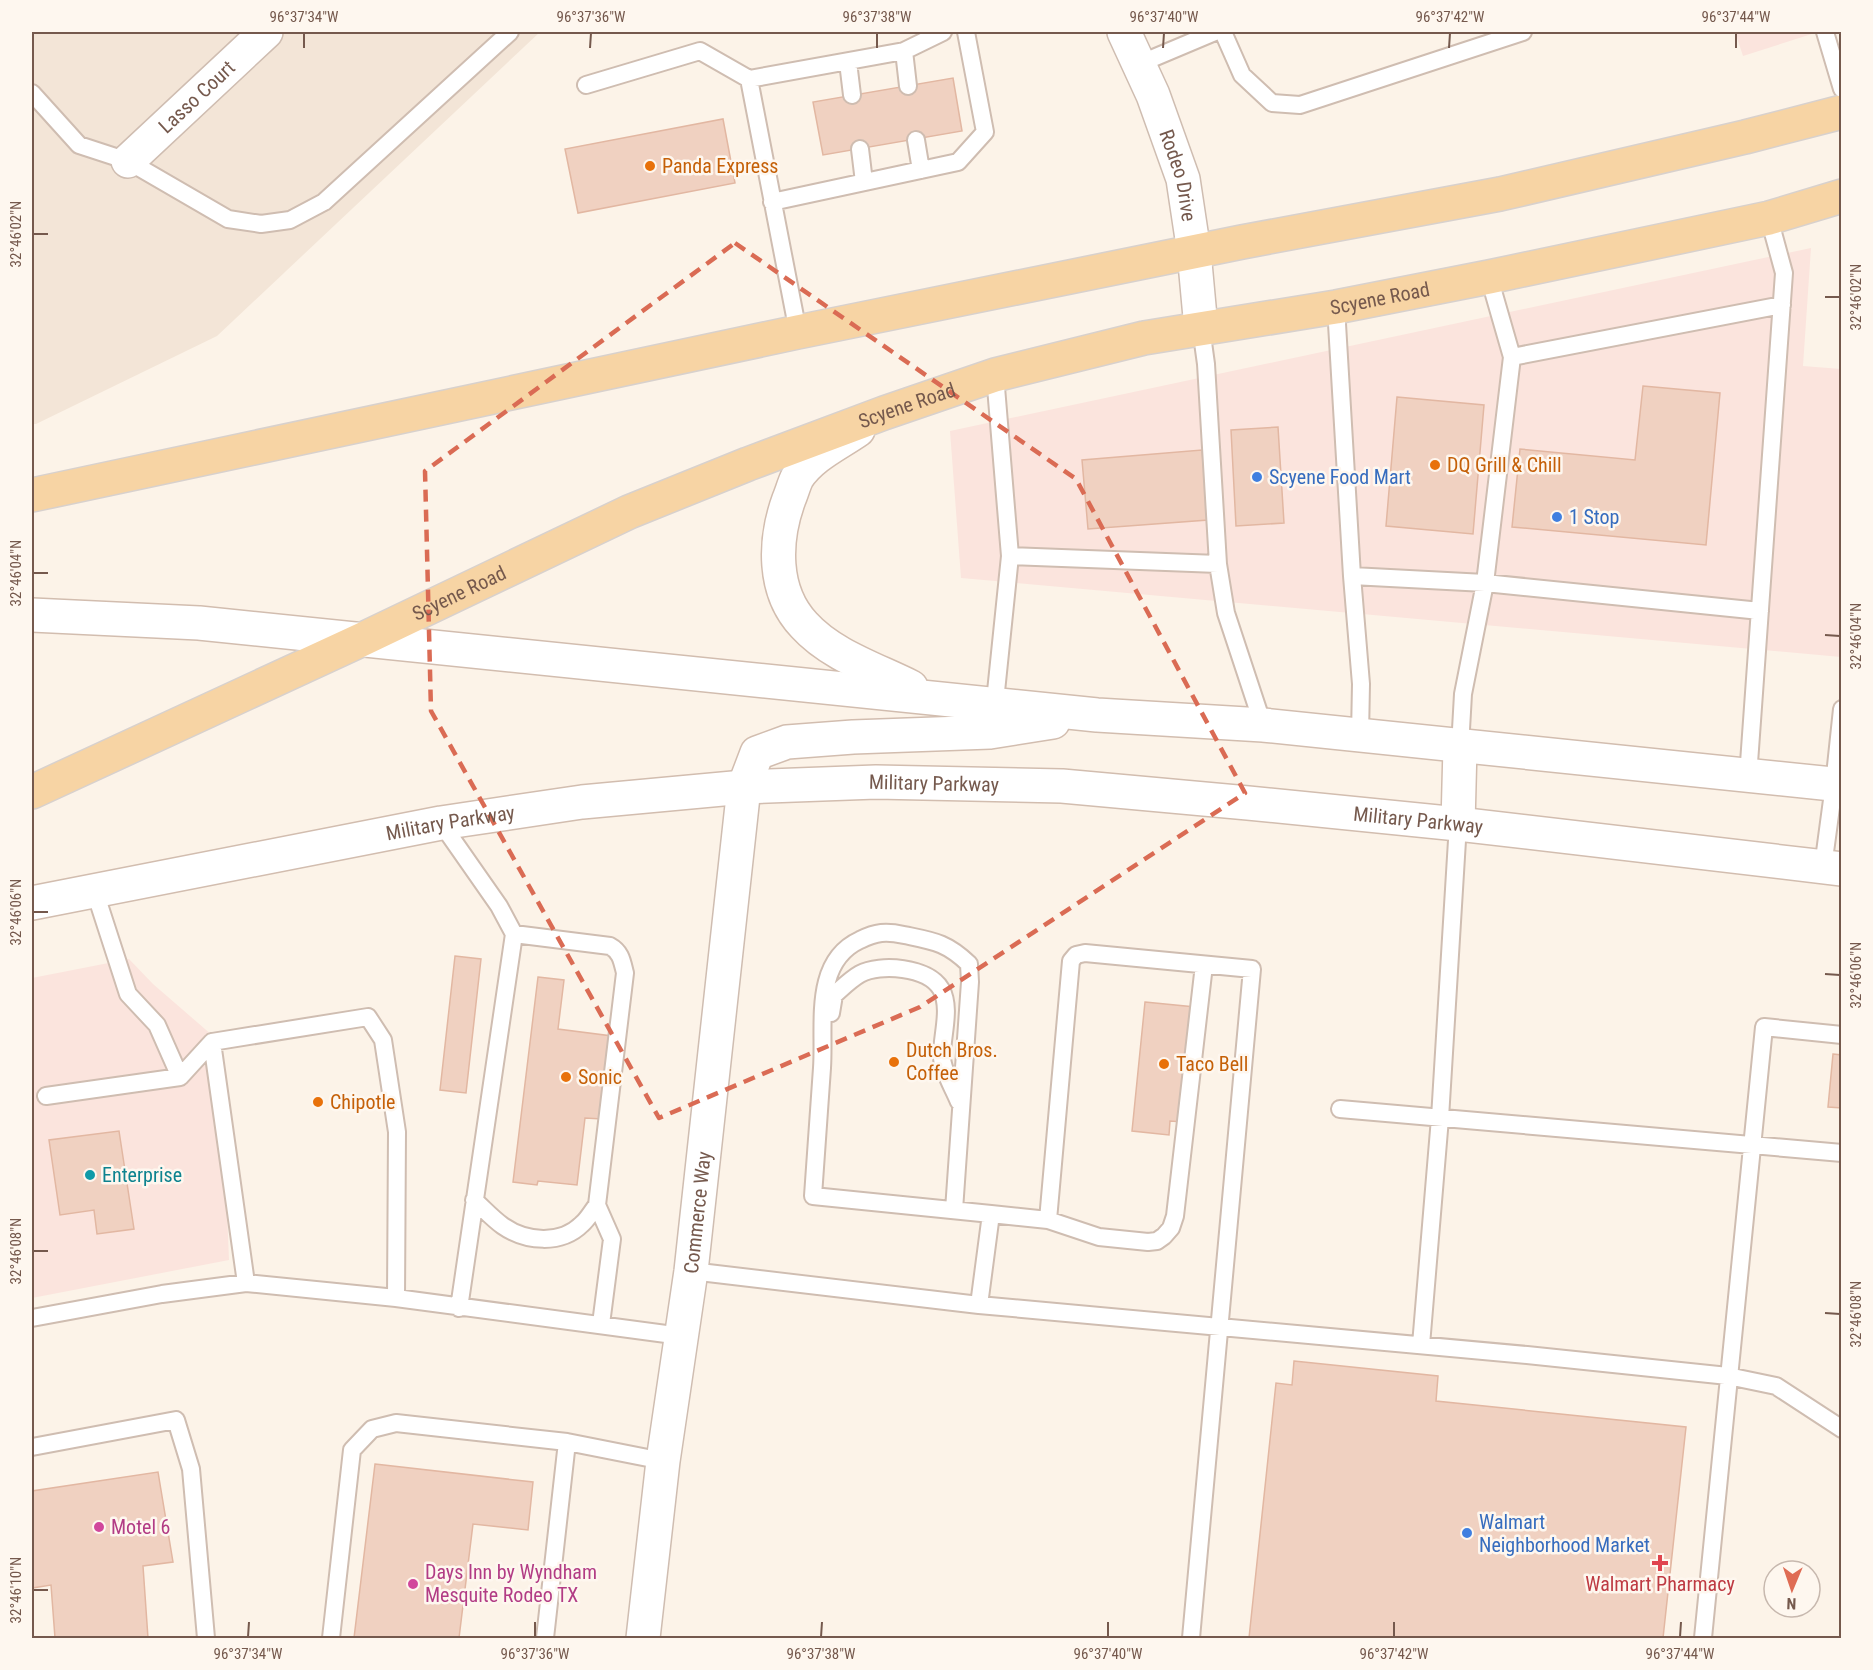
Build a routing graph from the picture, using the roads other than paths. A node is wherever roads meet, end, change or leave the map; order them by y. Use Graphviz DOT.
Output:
graph roads {
  1 [pos="266,32"];
  2 [pos="510,32"];
  3 [pos="943,32"];
  4 [pos="966,32"];
  5 [pos="1124,32"];
  6 [pos="1215,32"];
  7 [pos="1223,32"];
  8 [pos="1523,32"];
  9 [pos="1825,32"];
  10 [pos="904,51"];
  11 [pos="848,62"];
  12 [pos="1139,64"];
  13 [pos="749,80"];
  14 [pos="586,85"];
  15 [pos="908,86"];
  16 [pos="1842,89"];
  17 [pos="32,93"];
  18 [pos="852,95"];
  19 [pos="1842,111"];
  20 [pos="916,140"];
  21 [pos="860,149"];
  22 [pos="128,162"];
  23 [pos="921,170"];
  24 [pos="864,182"];
  25 [pos="1842,196"];
  26 [pos="772,202"];
  27 [pos="1768,218"];
  28 [pos="1194,252"];
  29 [pos="1489,277"];
  30 [pos="1782,305"];
  31 [pos="1336,307"];
  32 [pos="1201,328"];
  33 [pos="798,332"];
  34 [pos="1512,357"];
  35 [pos="995,375"];
  36 [pos="884,413"];
  37 [pos="32,495"];
  38 [pos="1010,556"];
  39 [pos="1218,564"];
  40 [pos="1352,576"];
  41 [pos="1485,584"];
  42 [pos="1760,611"];
  43 [pos="32,615"];
  44 [pos="361,640"];
  45 [pos="931,697"];
  46 [pos="1842,709"];
  47 [pos="993,718"];
  48 [pos="1263,725"];
  49 [pos="1360,735"];
  50 [pos="1460,747"];
  51 [pos="1748,777"];
  52 [pos="1838,785"];
  53 [pos="744,787"];
  54 [pos="32,792"];
  55 [pos="441,823"];
  56 [pos="1458,824"];
  57 [pos="1832,868"];
  58 [pos="94,892"];
  59 [pos="32,903"];
  60 [pos="514,934"];
  61 [pos="1204,965"];
  62 [pos="1842,1035"];
  63 [pos="212,1042"];
  64 [pos="822,1062"];
  65 [pos="180,1077"];
  66 [pos="46,1096"];
  67 [pos="961,1105"];
  68 [pos="1340,1109"];
  69 [pos="1440,1118"];
  70 [pos="1752,1146"];
  71 [pos="1842,1153"];
  72 [pos="474,1200"];
  73 [pos="597,1205"];
  74 [pos="954,1210"];
  75 [pos="991,1214"];
  76 [pos="1048,1220"];
  77 [pos="691,1271"];
  78 [pos="246,1283"];
  79 [pos="396,1298"];
  80 [pos="979,1305"];
  81 [pos="459,1308"];
  82 [pos="32,1318"];
  83 [pos="601,1324"];
  84 [pos="1220,1326"];
  85 [pos="681,1336"];
  86 [pos="1422,1345"];
  87 [pos="1728,1376"];
  88 [pos="1842,1429"];
  89 [pos="567,1442"];
  90 [pos="32,1447"];
  91 [pos="663,1461"];
  92 [pos="206,1638"];
  93 [pos="331,1638"];
  94 [pos="545,1638"];
  95 [pos="642,1638"];
  96 [pos="1191,1638"];
  97 [pos="1703,1638"];
  1 -- 22 [label="main road, Lasso Court"];
  2 -- 22 [label="lane"];
  3 -- 10 [label="lane"];
  4 -- 23 [label="lane"];
  5 -- 12 [label="main road, Rodeo Drive"];
  6 -- 12 [label="lane"];
  7 -- 8 [label="lane"];
  9 -- 16 [label="lane"];
  10 -- 11 [label="lane"];
  10 -- 15 [label="lane"];
  11 -- 13 [label="lane"];
  11 -- 18 [label="lane"];
  12 -- 28 [label="main road, Rodeo Drive"];
  13 -- 14 [label="lane"];
  13 -- 26 [label="lane"];
  17 -- 22 [label="lane"];
  19 -- 28 [label="main road"];
  20 -- 23 [label="lane"];
  21 -- 24 [label="lane"];
  23 -- 24 [label="lane"];
  24 -- 26 [label="lane"];
  25 -- 27 [label="main road, Scyene Road"];
  26 -- 33 [label="lane"];
  27 -- 29 [label="main road, Scyene Road"];
  27 -- 30 [label="lane"];
  28 -- 32 [label="main road, Rodeo Drive"];
  28 -- 33 [label="main road"];
  29 -- 31 [label="main road, Scyene Road"];
  29 -- 34 [label="lane"];
  30 -- 34 [label="lane"];
  30 -- 42 [label="lane"];
  31 -- 32 [label="main road, Scyene Road"];
  31 -- 40 [label="lane"];
  32 -- 35 [label="main road, Scyene Road"];
  32 -- 39 [label="lane"];
  33 -- 37 [label="main road"];
  34 -- 41 [label="lane"];
  35 -- 36 [label="main road, Scyene Road"];
  35 -- 38 [label="lane"];
  36 -- 44 [label="main road, Scyene Road"];
  36 -- 45 [label="main road"];
  38 -- 39 [label="lane"];
  38 -- 47 [label="lane"];
  39 -- 48 [label="lane"];
  40 -- 41 [label="lane"];
  40 -- 49 [label="lane"];
  41 -- 42 [label="lane"];
  41 -- 50 [label="lane"];
  42 -- 51 [label="lane"];
  43 -- 44 [label="main road"];
  44 -- 45 [label="main road"];
  44 -- 54 [label="main road, Scyene Road"];
  45 -- 47 [label="main road"];
  46 -- 52 [label="lane"];
  47 -- 48 [label="main road"];
  47 -- 53 [label="main road, Commerce Way"];
  48 -- 49 [label="main road"];
  49 -- 50 [label="main road"];
  50 -- 51 [label="main road"];
  50 -- 56 [label="main road"];
  51 -- 52 [label="main road"];
  52 -- 57 [label="lane"];
  53 -- 55 [label="main road, Military Parkway"];
  53 -- 56 [label="main road, Military Parkway"];
  53 -- 77 [label="main road, Commerce Way"];
  55 -- 58 [label="main road, Military Parkway"];
  55 -- 60 [label="lane"];
  56 -- 57 [label="main road, Military Parkway"];
  56 -- 69 [label="lane"];
  58 -- 59 [label="main road, Military Parkway"];
  58 -- 65 [label="lane"];
  60 -- 72 [label="lane"];
  60 -- 73 [label="lane"];
  61 -- 76 [label="lane"];
  61 -- 76 [label="lane"];
  61 -- 84 [label="lane"];
  62 -- 70 [label="lane"];
  63 -- 65 [label="lane"];
  63 -- 78 [label="lane"];
  63 -- 79 [label="lane"];
  64 -- 67 [label="lane"];
  64 -- 67 [label="lane"];
  64 -- 74 [label="lane"];
  65 -- 66 [label="lane"];
  67 -- 74 [label="lane"];
  68 -- 69 [label="lane"];
  69 -- 70 [label="lane"];
  69 -- 86 [label="lane"];
  70 -- 71 [label="lane"];
  70 -- 87 [label="lane"];
  72 -- 73 [label="lane"];
  72 -- 81 [label="lane"];
  73 -- 83 [label="lane"];
  74 -- 75 [label="lane"];
  75 -- 76 [label="lane"];
  75 -- 80 [label="lane"];
  77 -- 80 [label="lane"];
  77 -- 85 [label="main road, Commerce Way"];
  78 -- 79 [label="lane"];
  78 -- 82 [label="lane"];
  79 -- 81 [label="lane"];
  80 -- 84 [label="lane"];
  81 -- 83 [label="lane"];
  83 -- 85 [label="lane"];
  84 -- 86 [label="lane"];
  84 -- 96 [label="lane"];
  85 -- 91 [label="main road, Commerce Way"];
  86 -- 87 [label="lane"];
  87 -- 88 [label="lane"];
  87 -- 97 [label="lane"];
  89 -- 91 [label="lane"];
  89 -- 93 [label="lane"];
  89 -- 94 [label="lane"];
  90 -- 92 [label="lane"];
  91 -- 95 [label="main road, Commerce Way"];
}
